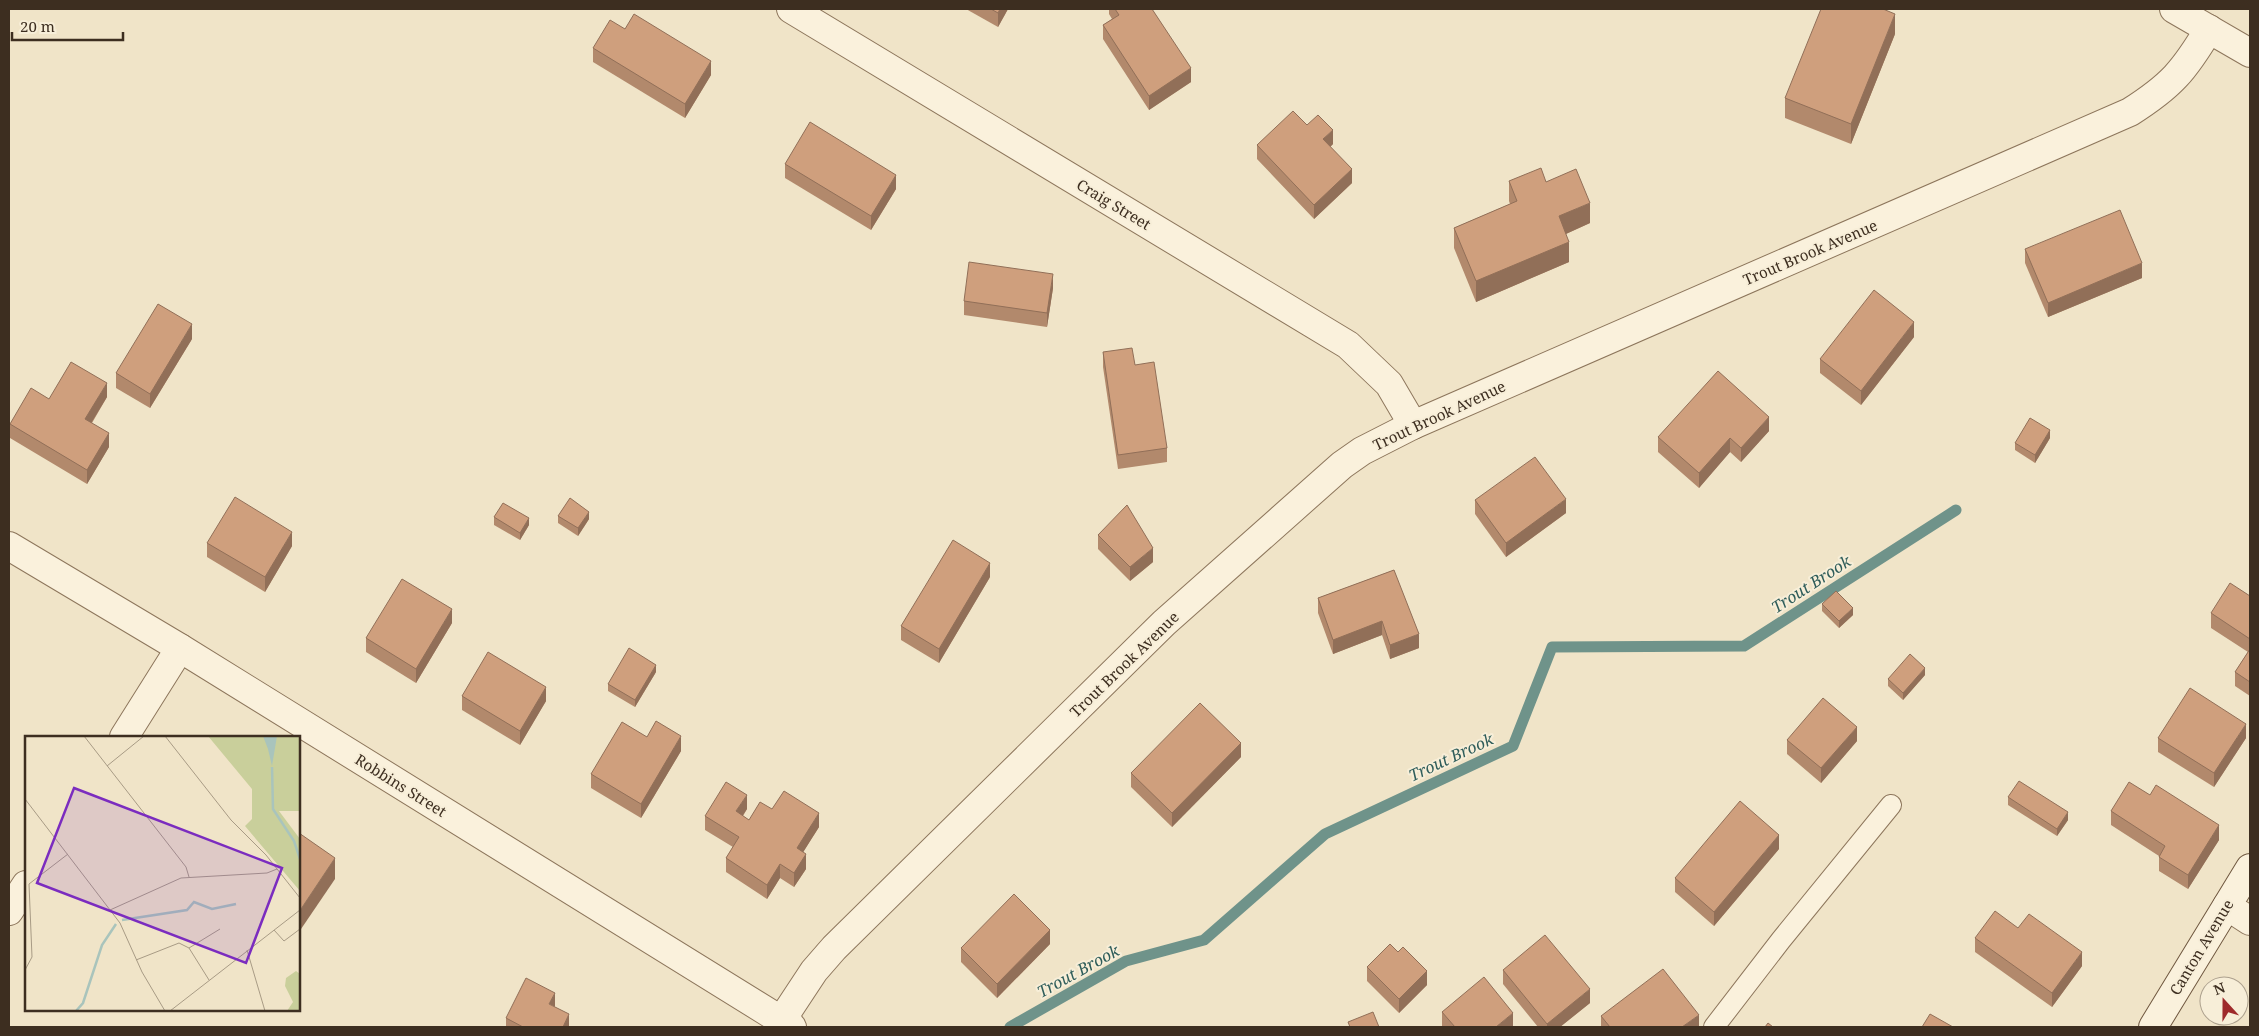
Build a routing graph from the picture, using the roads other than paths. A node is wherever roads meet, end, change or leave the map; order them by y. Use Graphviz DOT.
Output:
graph roads {
  1 [pos="790,9"];
  2 [pos="2174,9"];
  3 [pos="2209,29"];
  4 [pos="2250,53"];
  5 [pos="1413,425"];
  6 [pos="9,546"];
  7 [pos="180,648"];
  8 [pos="125,736"];
  9 [pos="1891,805"];
  10 [pos="2250,868"];
  11 [pos="25,887"];
  12 [pos="2227,906"];
  13 [pos="9,911"];
  14 [pos="2250,921"];
  15 [pos="787,1024"];
  16 [pos="1714,1027"];
  17 [pos="2153,1027"];
  1 -- 5 [label="street, Craig Street"];
  2 -- 3 [label="street"];
  3 -- 4 [label="street"];
  3 -- 5 [label="street, Trout Brook Avenue"];
  5 -- 15 [label="street, Trout Brook Avenue"];
  6 -- 7 [label="street, Robbins Street"];
  7 -- 8 [label="street"];
  7 -- 15 [label="street, Robbins Street"];
  9 -- 16 [label="lane"];
  10 -- 12 [label="street, Canton Avenue"];
  11 -- 13 [label="street"];
  12 -- 14 [label="street"];
  12 -- 17 [label="street, Canton Avenue"];
}
